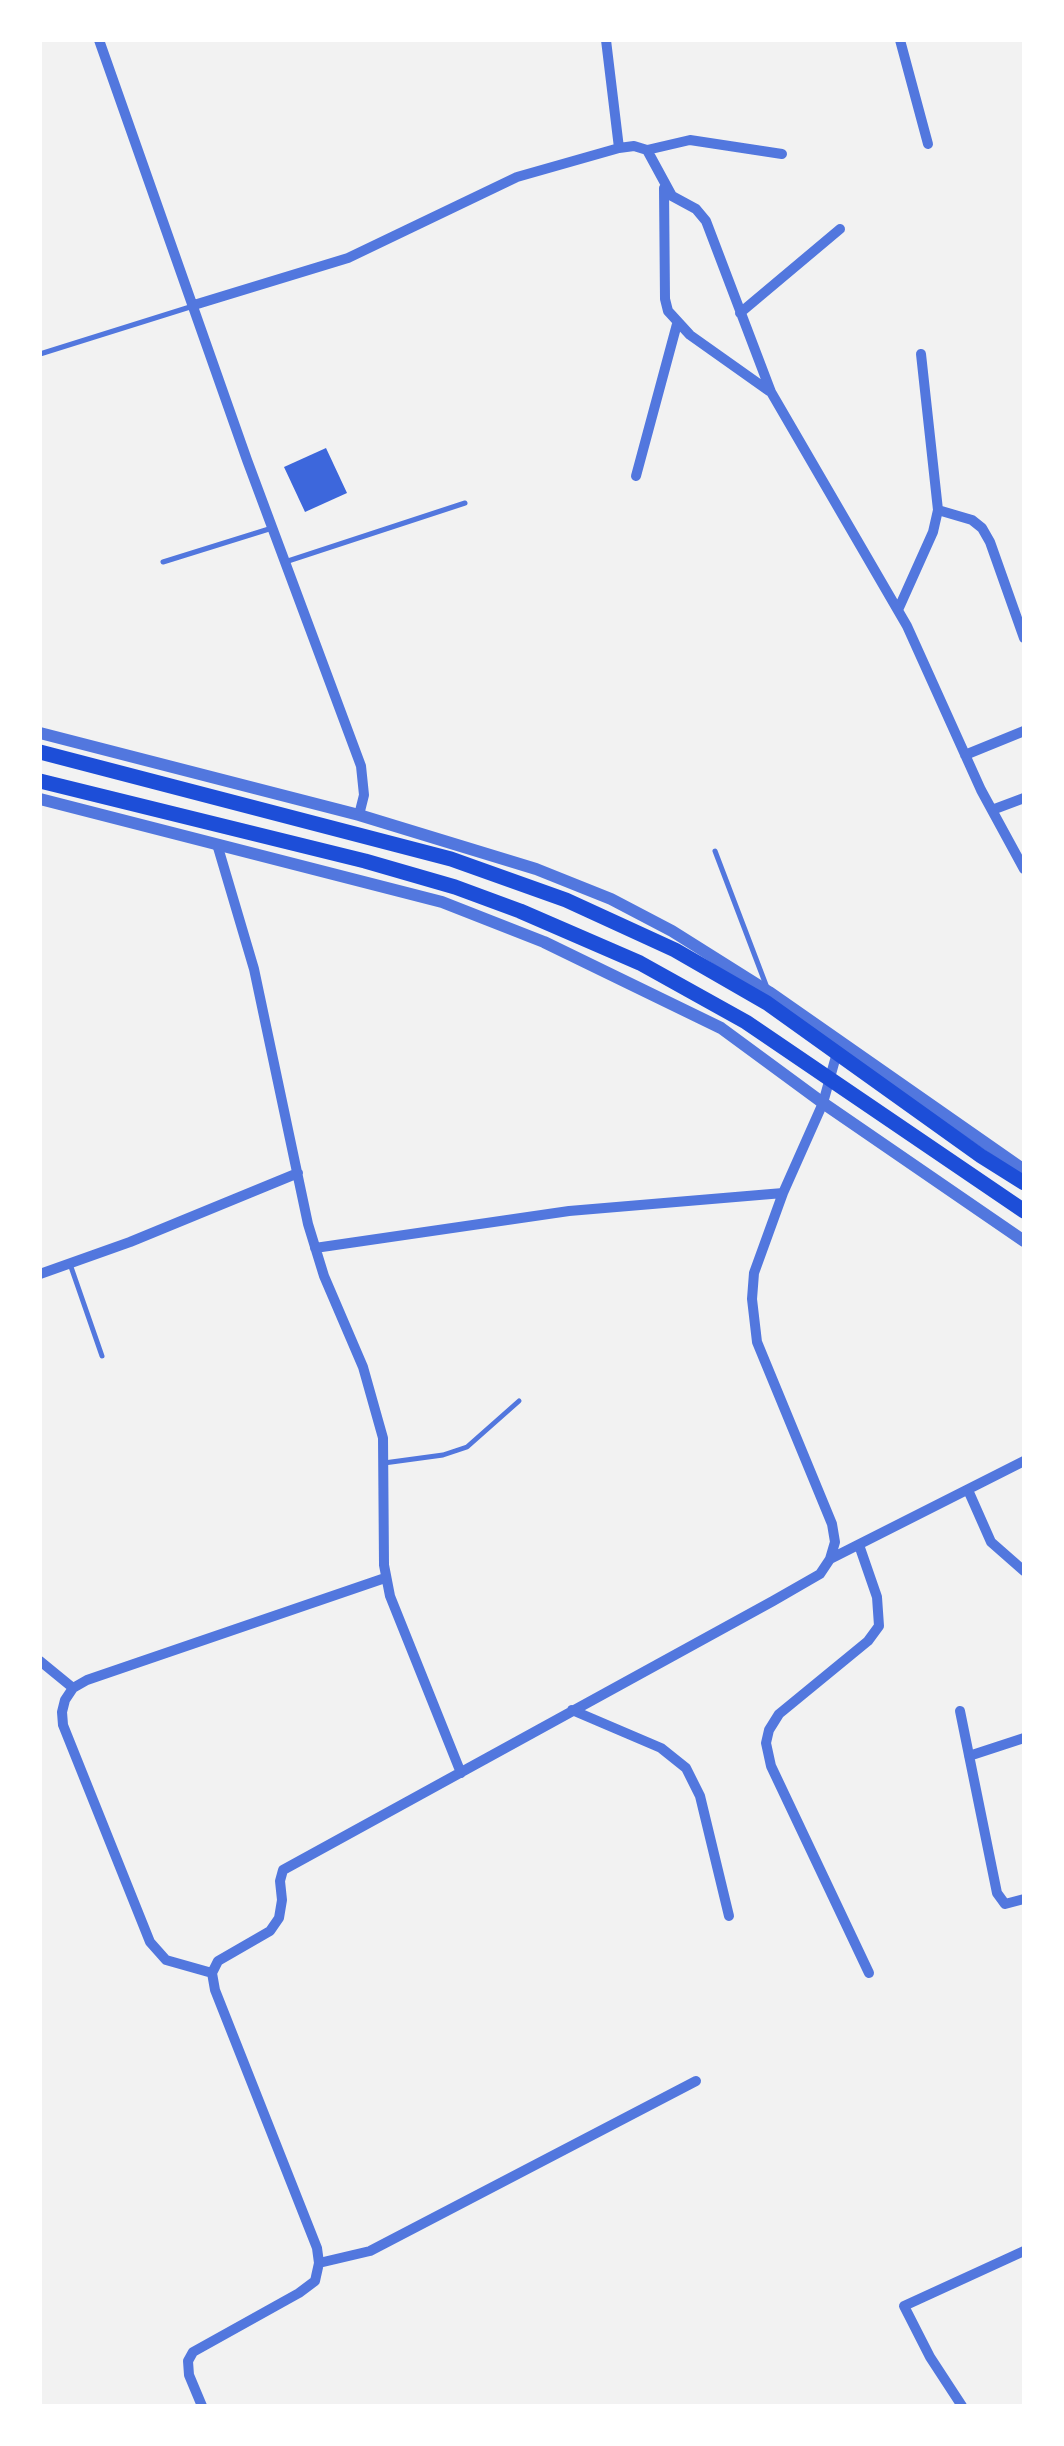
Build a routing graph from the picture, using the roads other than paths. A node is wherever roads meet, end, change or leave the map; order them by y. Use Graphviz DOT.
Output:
graph roads {
  1 [pos="99,40"];
  2 [pos="606,40"];
  3 [pos="900,40"];
  4 [pos="928,144"];
  5 [pos="619,148"];
  6 [pos="647,150"];
  7 [pos="782,154"];
  8 [pos="664,187"];
  9 [pos="840,230"];
  10 [pos="194,306"];
  11 [pos="740,313"];
  12 [pos="677,324"];
  13 [pos="40,354"];
  14 [pos="921,354"];
  15 [pos="771,392"];
  16 [pos="636,476"];
  17 [pos="465,503"];
  18 [pos="938,510"];
  19 [pos="272,528"];
  20 [pos="163,562"];
  21 [pos="285,562"];
  22 [pos="898,610"];
  23 [pos="1022,623"];
  24 [pos="1024,638"];
  25 [pos="1024,731"];
  26 [pos="40,733"];
  27 [pos="40,752"];
  28 [pos="966,758"];
  29 [pos="40,780"];
  30 [pos="1024,798"];
  31 [pos="40,799"];
  32 [pos="992,810"];
  33 [pos="359,815"];
  34 [pos="217,844"];
  35 [pos="716,851"];
  36 [pos="1024,869"];
  37 [pos="769,992"];
  38 [pos="840,1042"];
  39 [pos="822,1103"];
  40 [pos="1024,1170"];
  41 [pos="298,1173"];
  42 [pos="1024,1183"];
  43 [pos="782,1193"];
  44 [pos="1024,1210"];
  45 [pos="1024,1241"];
  46 [pos="315,1248"];
  47 [pos="70,1264"];
  48 [pos="40,1274"];
  49 [pos="102,1356"];
  50 [pos="519,1401"];
  51 [pos="1024,1461"];
  52 [pos="384,1462"];
  53 [pos="968,1490"];
  54 [pos="859,1545"];
  55 [pos="830,1559"];
  56 [pos="1024,1571"];
  57 [pos="385,1578"];
  58 [pos="40,1661"];
  59 [pos="73,1688"];
  60 [pos="572,1710"];
  61 [pos="960,1712"];
  62 [pos="1024,1738"];
  63 [pos="970,1756"];
  64 [pos="461,1773"];
  65 [pos="1024,1900"];
  66 [pos="729,1916"];
  67 [pos="869,1972"];
  68 [pos="212,1973"];
  69 [pos="696,2081"];
  70 [pos="1024,2252"];
  71 [pos="319,2263"];
  72 [pos="202,2406"];
  73 [pos="962,2406"];
  1 -- 10 [label="street"];
  2 -- 5 [label="street"];
  3 -- 4 [label="street"];
  5 -- 6 [label="street"];
  5 -- 10 [label="street"];
  6 -- 7 [label="street"];
  6 -- 8 [label="street"];
  8 -- 11 [label="street"];
  8 -- 12 [label="street"];
  9 -- 11 [label="street"];
  10 -- 13 [label="lane"];
  10 -- 19 [label="street"];
  11 -- 15 [label="street"];
  12 -- 15 [label="street"];
  12 -- 16 [label="street"];
  14 -- 18 [label="street"];
  15 -- 22 [label="street"];
  17 -- 21 [label="lane"];
  18 -- 22 [label="street"];
  18 -- 23 [label="street"];
  19 -- 20 [label="lane"];
  19 -- 21 [label="street"];
  21 -- 33 [label="street"];
  22 -- 28 [label="street"];
  23 -- 24 [label="street"];
  25 -- 28 [label="street"];
  26 -- 33 [label="street"];
  27 -- 42 [label="highway"];
  28 -- 32 [label="street"];
  29 -- 44 [label="highway"];
  30 -- 32 [label="street"];
  31 -- 34 [label="street"];
  32 -- 36 [label="street"];
  33 -- 37 [label="street"];
  34 -- 39 [label="street"];
  34 -- 41 [label="street"];
  35 -- 37 [label="lane"];
  37 -- 38 [label="street"];
  38 -- 39 [label="street"];
  38 -- 40 [label="street"];
  39 -- 43 [label="street"];
  39 -- 45 [label="street"];
  41 -- 46 [label="street"];
  41 -- 47 [label="street"];
  43 -- 46 [label="street"];
  43 -- 55 [label="street"];
  46 -- 52 [label="street"];
  47 -- 48 [label="street"];
  47 -- 49 [label="lane"];
  50 -- 52 [label="lane"];
  51 -- 53 [label="street"];
  52 -- 57 [label="street"];
  53 -- 54 [label="street"];
  53 -- 56 [label="street"];
  54 -- 55 [label="street"];
  54 -- 67 [label="street"];
  55 -- 60 [label="street"];
  57 -- 59 [label="street"];
  57 -- 64 [label="street"];
  58 -- 59 [label="street"];
  59 -- 68 [label="street"];
  60 -- 64 [label="street"];
  60 -- 66 [label="street"];
  61 -- 63 [label="street"];
  62 -- 63 [label="street"];
  63 -- 65 [label="street"];
  64 -- 68 [label="street"];
  68 -- 71 [label="street"];
  69 -- 71 [label="street"];
  70 -- 73 [label="street"];
  71 -- 72 [label="street"];
}
